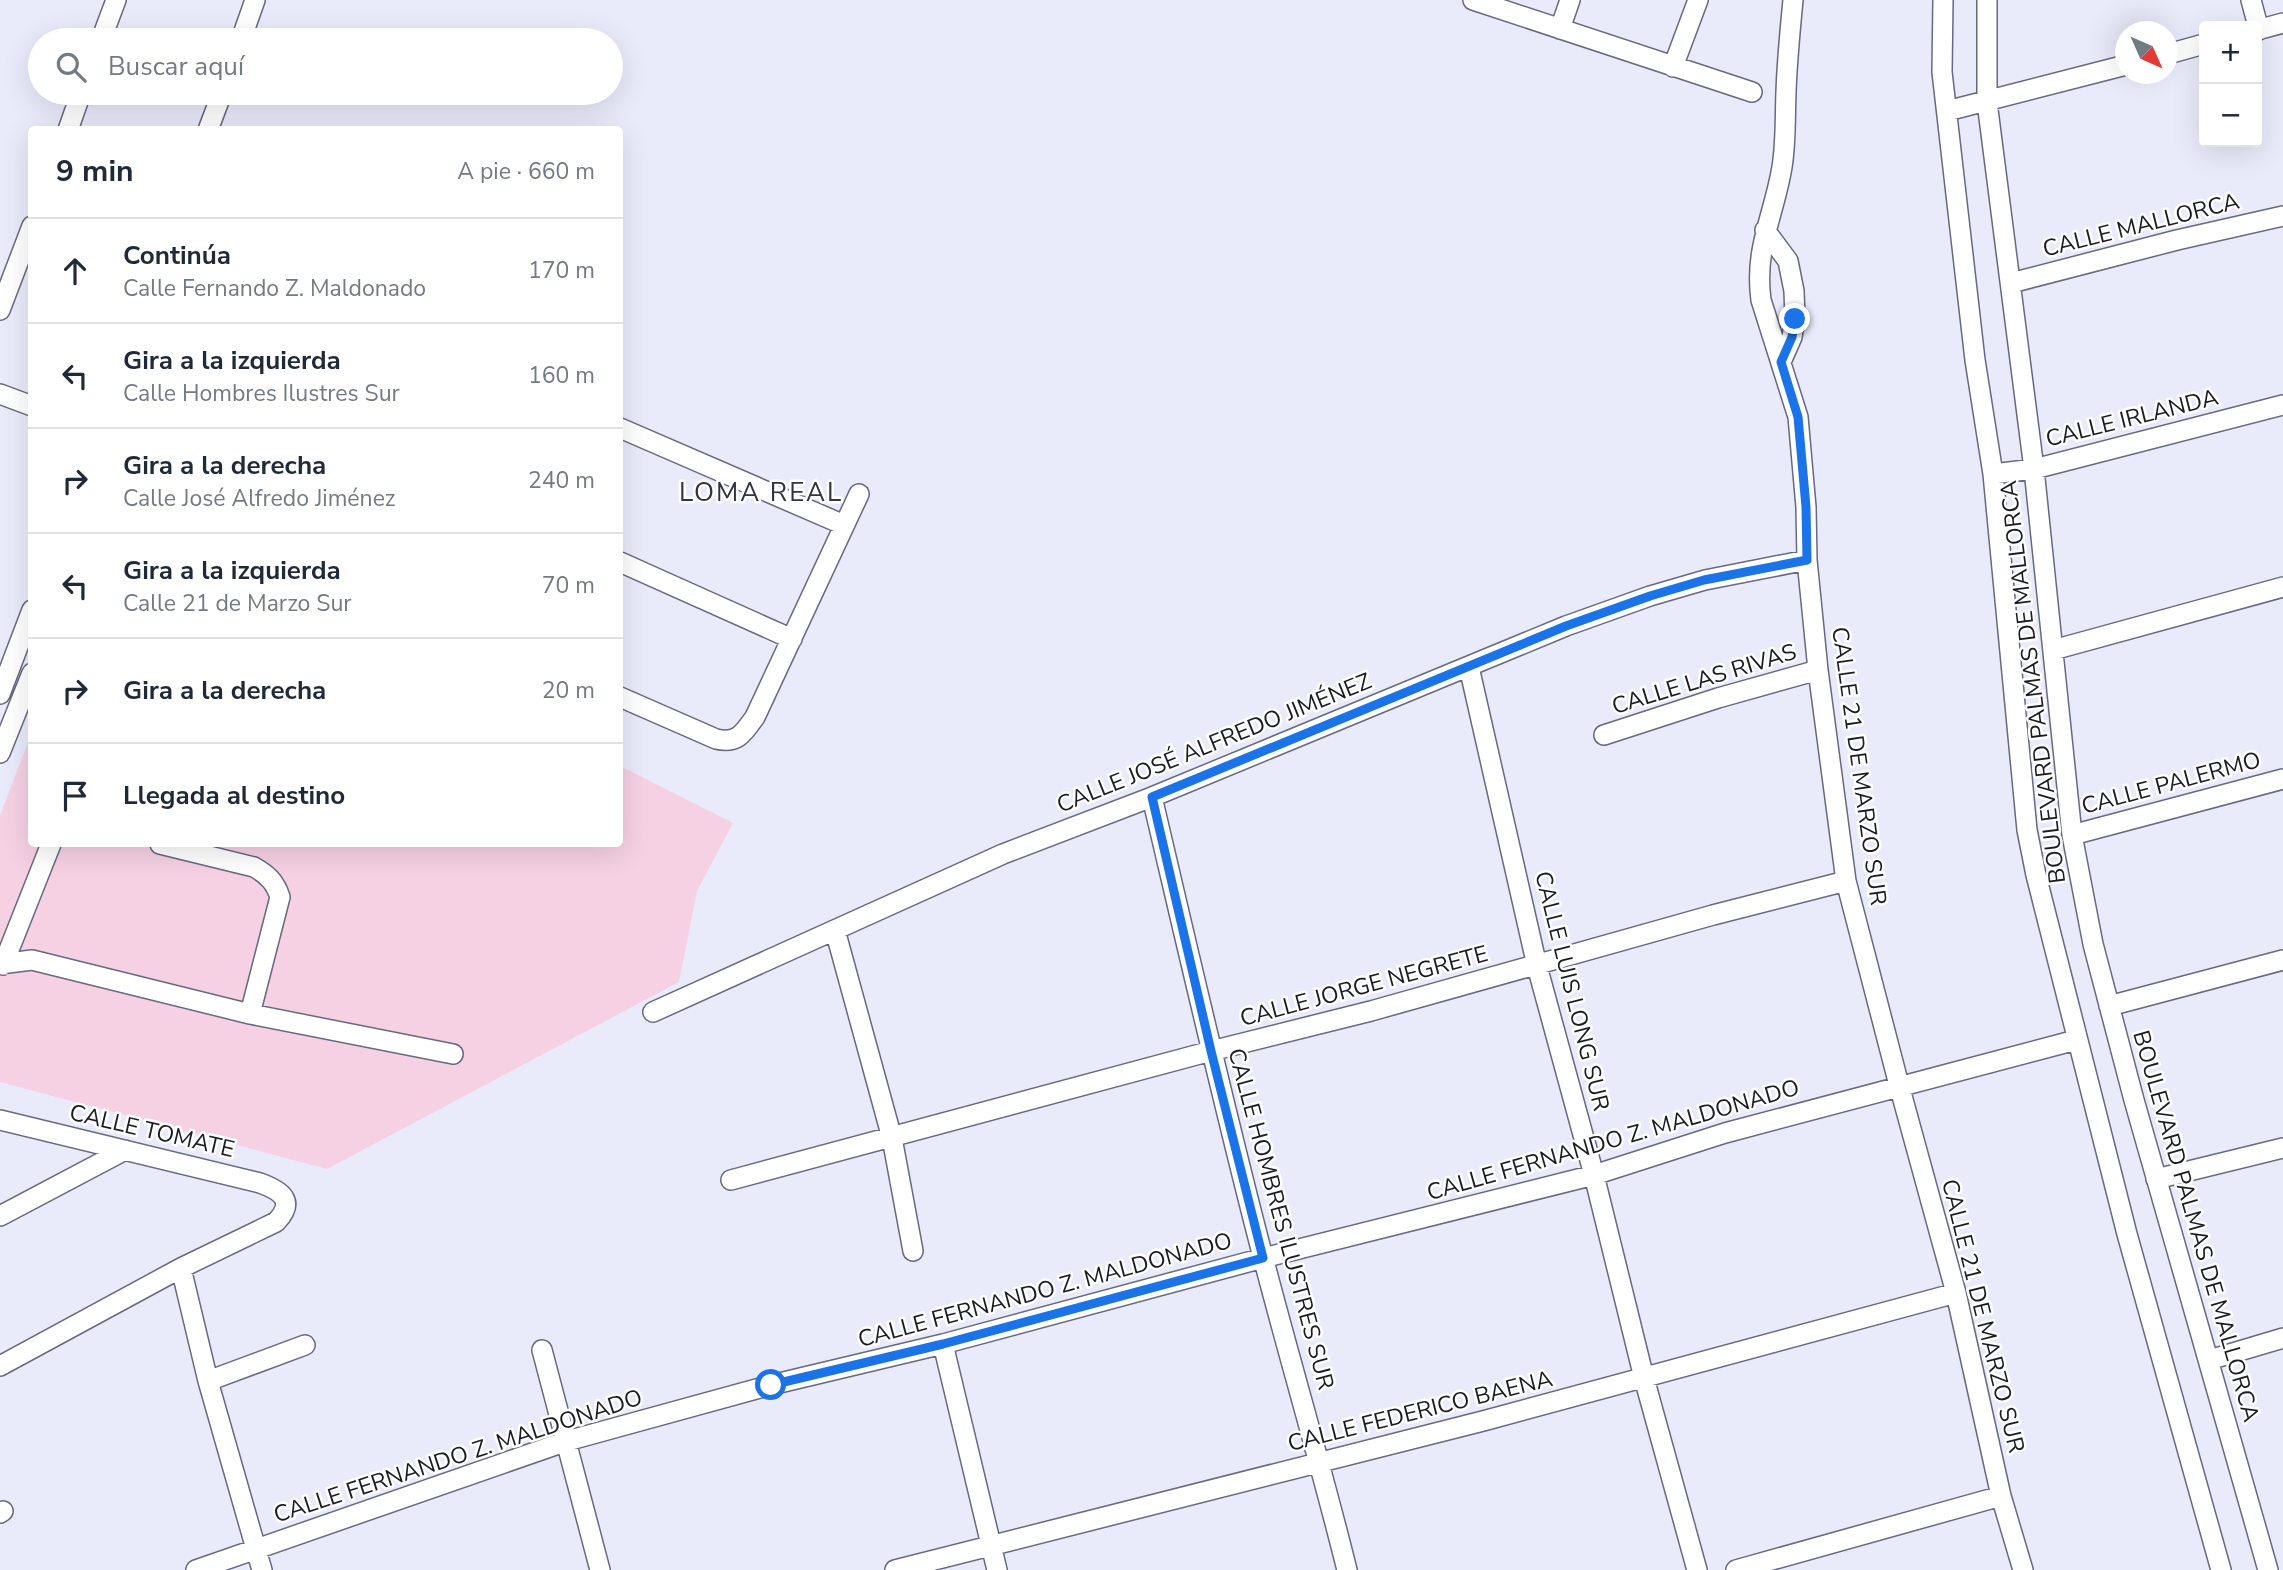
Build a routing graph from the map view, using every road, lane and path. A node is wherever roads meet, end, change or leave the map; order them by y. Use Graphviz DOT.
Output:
graph roads {
  1 [pos="116,0"];
  2 [pos="256,0"];
  3 [pos="1473,0"];
  4 [pos="1570,0"];
  5 [pos="1698,0"];
  6 [pos="1793,0"];
  7 [pos="1943,0"];
  8 [pos="1987,0"];
  9 [pos="2251,0"];
  10 [pos="2256,21"];
  11 [pos="2283,23"];
  12 [pos="106,28"];
  13 [pos="246,28"];
  14 [pos="1560,29"];
  15 [pos="2262,29"];
  16 [pos="2199,45"];
  17 [pos="2178,51"];
  18 [pos="1673,67"];
  19 [pos="2115,68"];
  20 [pos="1752,93"];
  21 [pos="1987,102"];
  22 [pos="77,105"];
  23 [pos="217,105"];
  24 [pos="1947,111"];
  25 [pos="69,126"];
  26 [pos="210,126"];
  27 [pos="2283,216"];
  28 [pos="1765,230"];
  29 [pos="28,233"];
  30 [pos="7,269"];
  31 [pos="2011,283"];
  32 [pos="0,310"];
  33 [pos="1795,319"];
  34 [pos="1768,321"];
  35 [pos="1781,362"];
  36 [pos="0,394"];
  37 [pos="28,404"];
  38 [pos="2283,405"];
  39 [pos="623,429"];
  40 [pos="2034,469"];
  41 [pos="1993,474"];
  42 [pos="859,494"];
  43 [pos="844,525"];
  44 [pos="1807,560"];
  45 [pos="623,563"];
  46 [pos="2283,587"];
  47 [pos="28,620"];
  48 [pos="792,639"];
  49 [pos="2053,650"];
  50 [pos="1469,667"];
  51 [pos="1818,670"];
  52 [pos="28,683"];
  53 [pos="0,694"];
  54 [pos="623,698"];
  55 [pos="1604,735"];
  56 [pos="0,753"];
  57 [pos="2283,779"];
  58 [pos="1152,797"];
  59 [pos="2072,835"];
  60 [pos="50,847"];
  61 [pos="172,847"];
  62 [pos="1846,881"];
  63 [pos="835,930"];
  64 [pos="6,940"];
  65 [pos="32,960"];
  66 [pos="2283,960"];
  67 [pos="1,964"];
  68 [pos="1537,966"];
  69 [pos="2109,1006"];
  70 [pos="653,1012"];
  71 [pos="250,1014"];
  72 [pos="2076,1040"];
  73 [pos="1211,1051"];
  74 [pos="453,1054"];
  75 [pos="1899,1085"];
  76 [pos="0,1121"];
  77 [pos="892,1139"];
  78 [pos="2283,1148"];
  79 [pos="125,1150"];
  80 [pos="1594,1175"];
  81 [pos="2156,1179"];
  82 [pos="731,1180"];
  83 [pos="0,1216"];
  84 [pos="913,1251"];
  85 [pos="1263,1258"];
  86 [pos="181,1268"];
  87 [pos="1956,1293"];
  88 [pos="2283,1338"];
  89 [pos="943,1344"];
  90 [pos="305,1345"];
  91 [pos="541,1350"];
  92 [pos="2209,1360"];
  93 [pos="0,1366"];
  94 [pos="1644,1378"];
  95 [pos="208,1381"];
  96 [pos="567,1441"];
  97 [pos="1321,1463"];
  98 [pos="2001,1496"];
  99 [pos="990,1546"];
  100 [pos="256,1548"];
  101 [pos="196,1570"];
  102 [pos="262,1570"];
  103 [pos="600,1570"];
  104 [pos="895,1570"];
  105 [pos="997,1570"];
  106 [pos="1347,1570"];
  107 [pos="1698,1570"];
  108 [pos="1736,1570"];
  109 [pos="2023,1570"];
  110 [pos="2221,1570"];
  111 [pos="2268,1570"];
  1 -- 12 [label="street"];
  2 -- 13 [label="street"];
  3 -- 14 [label="street"];
  4 -- 14 [label="street"];
  5 -- 18 [label="street"];
  6 -- 28 [label="street, CALLE 21 DE MARZO SUR"];
  7 -- 24 [label="street, BOULEVARD PALMAS DE MALLORCA"];
  8 -- 21 [label="street, BOULEVARD PALMAS DE MALLORCA"];
  9 -- 10 [label="street"];
  11 -- 15 [label="street"];
  14 -- 18 [label="street"];
  16 -- 17 [label="street"];
  18 -- 20 [label="street"];
  19 -- 21 [label="street"];
  21 -- 24 [label="street"];
  21 -- 31 [label="street, BOULEVARD PALMAS DE MALLORCA"];
  22 -- 25 [label="street"];
  23 -- 26 [label="street"];
  24 -- 41 [label="street, BOULEVARD PALMAS DE MALLORCA"];
  27 -- 31 [label="street, CALLE MALLORCA"];
  28 -- 33 [label="street"];
  28 -- 34 [label="street, CALLE 21 DE MARZO SUR"];
  29 -- 30 [label="street"];
  30 -- 32 [label="street"];
  31 -- 40 [label="street, BOULEVARD PALMAS DE MALLORCA"];
  33 -- 34 [label="street"];
  33 -- 35 [label="street"];
  34 -- 35 [label="street, CALLE 21 DE MARZO SUR"];
  35 -- 44 [label="street, CALLE 21 DE MARZO SUR"];
  36 -- 37 [label="street"];
  38 -- 40 [label="street, CALLE IRLANDA"];
  39 -- 43 [label="street"];
  40 -- 41 [label="street, CALLE IRLANDA"];
  40 -- 49 [label="street, BOULEVARD PALMAS DE MALLORCA"];
  41 -- 72 [label="street, BOULEVARD PALMAS DE MALLORCA"];
  42 -- 43 [label="street"];
  43 -- 48 [label="street"];
  44 -- 50 [label="street, CALLE JOSÉ ALFREDO JIMÉNEZ"];
  44 -- 51 [label="street, CALLE 21 DE MARZO SUR"];
  45 -- 48 [label="street"];
  46 -- 49 [label="street"];
  47 -- 53 [label="street"];
  48 -- 54 [label="street"];
  49 -- 59 [label="street, BOULEVARD PALMAS DE MALLORCA"];
  50 -- 58 [label="street, CALLE JOSÉ ALFREDO JIMÉNEZ"];
  50 -- 68 [label="street, CALLE LUIS LONG SUR"];
  51 -- 55 [label="street, CALLE LAS RIVAS"];
  51 -- 62 [label="street, CALLE 21 DE MARZO SUR"];
  52 -- 56 [label="street"];
  57 -- 59 [label="street, CALLE PALERMO"];
  58 -- 63 [label="street, CALLE JOSÉ ALFREDO JIMÉNEZ"];
  58 -- 73 [label="street, CALLE HOMBRES ILUSTRES SUR"];
  59 -- 69 [label="street, BOULEVARD PALMAS DE MALLORCA"];
  60 -- 64 [label="street"];
  61 -- 71 [label="street"];
  62 -- 68 [label="street, CALLE JORGE NEGRETE"];
  62 -- 75 [label="street, CALLE 21 DE MARZO SUR"];
  63 -- 70 [label="street, CALLE JOSÉ ALFREDO JIMÉNEZ"];
  63 -- 77 [label="street"];
  64 -- 65 [label="street"];
  64 -- 67 [label="street"];
  65 -- 67 [label="street"];
  65 -- 71 [label="street"];
  66 -- 69 [label="street"];
  68 -- 73 [label="street, CALLE JORGE NEGRETE"];
  68 -- 80 [label="street, CALLE LUIS LONG SUR"];
  69 -- 81 [label="street, BOULEVARD PALMAS DE MALLORCA"];
  71 -- 74 [label="street"];
  72 -- 75 [label="street, CALLE FERNANDO Z. MALDONADO"];
  72 -- 110 [label="street, BOULEVARD PALMAS DE MALLORCA"];
  73 -- 77 [label="street, CALLE JORGE NEGRETE"];
  73 -- 85 [label="street, CALLE HOMBRES ILUSTRES SUR"];
  75 -- 80 [label="street, CALLE FERNANDO Z. MALDONADO"];
  75 -- 87 [label="street, CALLE 21 DE MARZO SUR"];
  76 -- 79 [label="street, CALLE TOMATE"];
  77 -- 82 [label="street, CALLE JORGE NEGRETE"];
  77 -- 84 [label="street"];
  78 -- 81 [label="street"];
  79 -- 83 [label="street"];
  79 -- 86 [label="street, CALLE TOMATE"];
  80 -- 85 [label="street, CALLE FERNANDO Z. MALDONADO"];
  80 -- 94 [label="street, CALLE LUIS LONG SUR"];
  81 -- 92 [label="street, BOULEVARD PALMAS DE MALLORCA"];
  85 -- 89 [label="street, CALLE FERNANDO Z. MALDONADO"];
  85 -- 97 [label="street, CALLE HOMBRES ILUSTRES SUR"];
  86 -- 93 [label="street"];
  86 -- 95 [label="street"];
  87 -- 94 [label="street, CALLE FEDERICO BAENA"];
  87 -- 98 [label="street, CALLE 21 DE MARZO SUR"];
  88 -- 92 [label="street"];
  89 -- 96 [label="street, CALLE FERNANDO Z. MALDONADO"];
  89 -- 99 [label="street"];
  90 -- 95 [label="street"];
  91 -- 96 [label="street"];
  92 -- 111 [label="street, BOULEVARD PALMAS DE MALLORCA"];
  94 -- 97 [label="street, CALLE FEDERICO BAENA"];
  94 -- 107 [label="street, CALLE LUIS LONG SUR"];
  95 -- 100 [label="street"];
  96 -- 100 [label="street, CALLE FERNANDO Z. MALDONADO"];
  96 -- 103 [label="street"];
  97 -- 99 [label="street, CALLE FEDERICO BAENA"];
  97 -- 106 [label="street, CALLE HOMBRES ILUSTRES SUR"];
  98 -- 108 [label="street"];
  98 -- 109 [label="street, CALLE 21 DE MARZO SUR"];
  99 -- 104 [label="street, CALLE FEDERICO BAENA"];
  99 -- 105 [label="street"];
  100 -- 101 [label="street, CALLE FERNANDO Z. MALDONADO"];
  100 -- 102 [label="street"];
}
